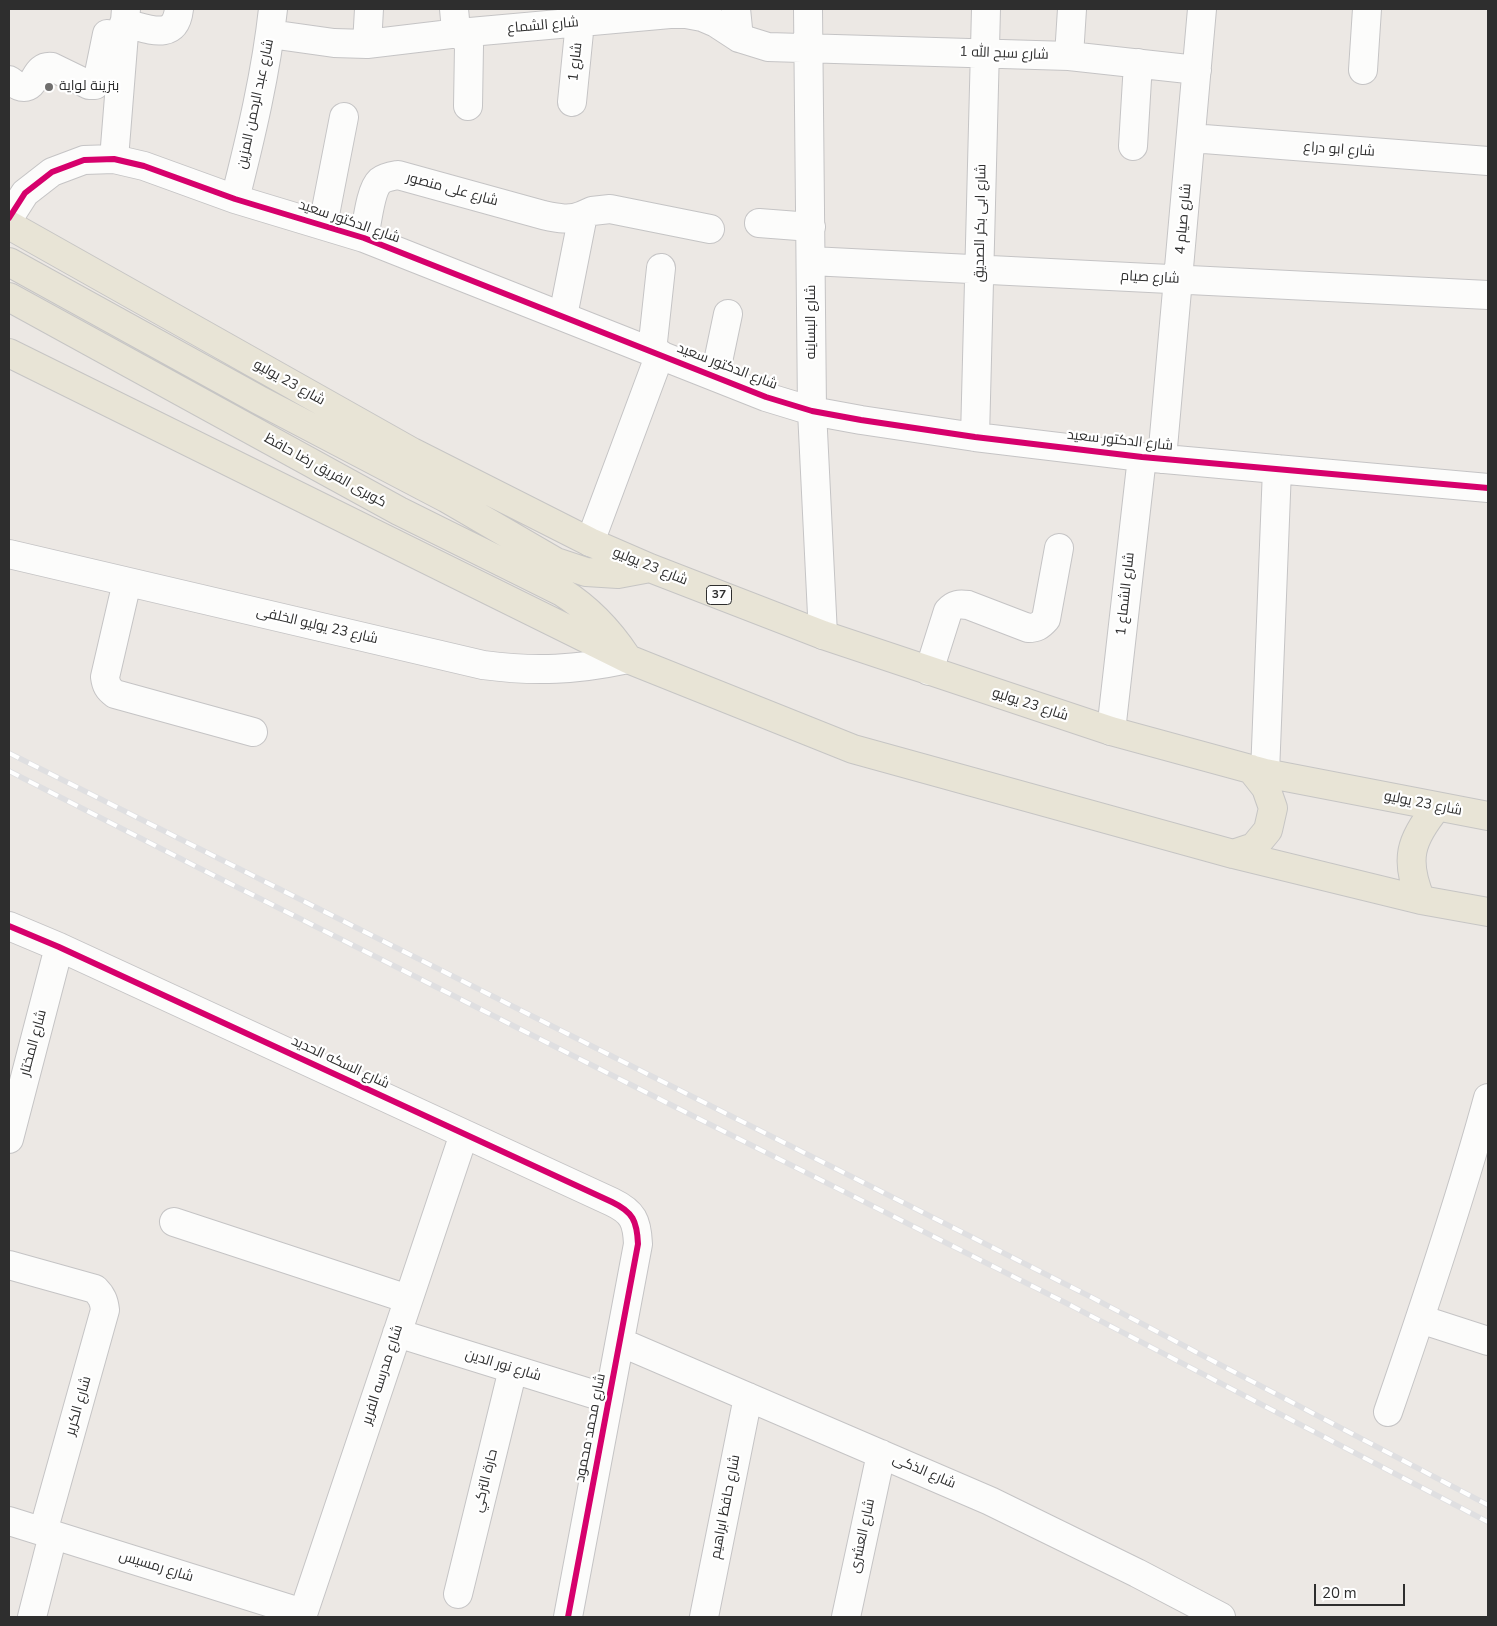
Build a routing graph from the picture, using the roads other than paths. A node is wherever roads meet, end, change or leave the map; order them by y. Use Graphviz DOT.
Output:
graph roads {
  1 [pos="179,9"];
  2 [pos="369,9"];
  3 [pos="736,9"];
  4 [pos="808,9"];
  5 [pos="986,9"];
  6 [pos="1072,9"];
  7 [pos="1202,9"];
  8 [pos="1367,9"];
  9 [pos="670,11"];
  10 [pos="272,21"];
  11 [pos="457,21"];
  12 [pos="119,22"];
  13 [pos="580,22"];
  14 [pos="739,38"];
  15 [pos="367,44"];
  16 [pos="810,49"];
  17 [pos="985,54"];
  18 [pos="1069,56"];
  19 [pos="1138,64"];
  20 [pos="1197,70"];
  21 [pos="1362,70"];
  22 [pos="9,80"];
  23 [pos="572,102"];
  24 [pos="468,106"];
  25 [pos="344,117"];
  26 [pos="1191,138"];
  27 [pos="1133,146"];
  28 [pos="114,159"];
  29 [pos="1488,161"];
  30 [pos="235,199"];
  31 [pos="583,214"];
  32 [pos="9,218"];
  33 [pos="759,223"];
  34 [pos="9,225"];
  35 [pos="323,225"];
  36 [pos="811,227"];
  37 [pos="710,229"];
  38 [pos="364,238"];
  39 [pos="811,261"];
  40 [pos="9,262"];
  41 [pos="661,268"];
  42 [pos="980,270"];
  43 [pos="1179,279"];
  44 [pos="1488,295"];
  45 [pos="9,296"];
  46 [pos="728,314"];
  47 [pos="563,316"];
  48 [pos="656,352"];
  49 [pos="9,353"];
  50 [pos="715,376"];
  51 [pos="812,411"];
  52 [pos="975,437"];
  53 [pos="1152,458"];
  54 [pos="1277,469"];
  55 [pos="1488,488"];
  56 [pos="590,542"];
  57 [pos="1059,548"];
  58 [pos="9,554"];
  59 [pos="650,568"];
  60 [pos="127,582"];
  61 [pos="823,635"];
  62 [pos="628,659"];
  63 [pos="929,671"];
  64 [pos="1111,731"];
  65 [pos="252,732"];
  66 [pos="1258,771"];
  67 [pos="1436,807"];
  68 [pos="1488,816"];
  69 [pos="1233,854"];
  70 [pos="1421,900"];
  71 [pos="1488,912"];
  72 [pos="9,926"];
  73 [pos="59,947"];
  74 [pos="16,1081"];
  75 [pos="1488,1098"];
  76 [pos="464,1134"];
  77 [pos="9,1139"];
  78 [pos="1481,1153"];
  79 [pos="174,1222"];
  80 [pos="638,1244"];
  81 [pos="9,1266"];
  82 [pos="408,1299"];
  83 [pos="1420,1319"];
  84 [pos="397,1333"];
  85 [pos="1488,1340"];
  86 [pos="620,1342"];
  87 [pos="513,1369"];
  88 [pos="748,1397"];
  89 [pos="609,1399"];
  90 [pos="1388,1412"];
  91 [pos="881,1454"];
  92 [pos="9,1521"];
  93 [pos="48,1533"];
  94 [pos="458,1594"];
  95 [pos="302,1615"];
  96 [pos="32,1617"];
  97 [pos="568,1617"];
  98 [pos="704,1617"];
  99 [pos="846,1617"];
  100 [pos="1221,1617"];
  1 -- 12 [label="street"];
  2 -- 15 [label="street"];
  3 -- 14 [label="street"];
  4 -- 16 [label="street, شارع البساينه"];
  5 -- 17 [label="street, شارع ابى بكر الصديق"];
  6 -- 18 [label="street"];
  7 -- 20 [label="street, شارع صيام 4"];
  8 -- 21 [label="street"];
  9 -- 13 [label="street, شارع الشماع"];
  9 -- 14 [label="street, شارع الشماع"];
  10 -- 15 [label="street, شارع الشماع"];
  10 -- 30 [label="street, شارع عبد الرحمن المزين"];
  11 -- 13 [label="street, شارع الشماع"];
  11 -- 15 [label="street, شارع الشماع"];
  11 -- 24 [label="street"];
  12 -- 22 [label="street"];
  12 -- 28 [label="street"];
  13 -- 23 [label="street, شارع 1"];
  14 -- 16 [label="street, شارع الشماع"];
  16 -- 17 [label="street, شارع سبح الله 1"];
  16 -- 36 [label="street, شارع البساينه"];
  17 -- 18 [label="street, شارع سبح الله 1"];
  17 -- 42 [label="street, شارع ابى بكر الصديق"];
  18 -- 19 [label="street, شارع سبح الله 1"];
  19 -- 20 [label="street, شارع سبح الله 1"];
  19 -- 27 [label="street"];
  20 -- 26 [label="street, شارع صيام 4"];
  25 -- 35 [label="street"];
  26 -- 29 [label="street, شارع ابو دراع"];
  26 -- 43 [label="street, شارع صيام 4"];
  28 -- 30 [label="street, شارع الدكتور سعيد"];
  28 -- 32 [label="street, شارع الدكتور سعيد"];
  30 -- 35 [label="street, شارع الدكتور سعيد"];
  31 -- 37 [label="street, شارع على منصور"];
  31 -- 38 [label="street, شارع على منصور"];
  31 -- 47 [label="street"];
  33 -- 36 [label="street"];
  34 -- 56 [label="main road, شارع 23 يوليو / 37"];
  35 -- 38 [label="street, شارع الدكتور سعيد"];
  36 -- 39 [label="street, شارع البساينه"];
  38 -- 47 [label="street, شارع الدكتور سعيد"];
  39 -- 42 [label="street, شارع صيام"];
  39 -- 51 [label="street, شارع البساينه"];
  40 -- 59 [label="main road"];
  41 -- 48 [label="street"];
  42 -- 43 [label="street, شارع صيام"];
  42 -- 52 [label="street, شارع ابى بكر الصديق"];
  43 -- 44 [label="street, شارع صيام"];
  43 -- 53 [label="street, شارع صيام 4"];
  45 -- 62 [label="main road, كوبرى الفريق رضا حافظ"];
  46 -- 50 [label="street"];
  47 -- 48 [label="street, شارع الدكتور سعيد"];
  48 -- 50 [label="street, شارع الدكتور سعيد"];
  48 -- 56 [label="street"];
  49 -- 62 [label="main road"];
  50 -- 51 [label="street, شارع الدكتور سعيد"];
  51 -- 52 [label="street, شارع الدكتور سعيد"];
  51 -- 61 [label="street, شارع البساينه"];
  52 -- 53 [label="street, شارع الدكتور سعيد"];
  53 -- 54 [label="street, شارع الدكتور سعيد"];
  53 -- 64 [label="street, شارع الشماع 1"];
  54 -- 55 [label="street, شارع الدكتور سعيد"];
  54 -- 66 [label="street"];
  56 -- 59 [label="main road, شارع 23 يوليو / 37"];
  57 -- 63 [label="street"];
  58 -- 60 [label="street, شارع 23 يوليو الخلفى"];
  59 -- 61 [label="main road, شارع 23 يوليو / 37"];
  60 -- 62 [label="street, شارع 23 يوليو الخلفى"];
  60 -- 65 [label="street"];
  61 -- 63 [label="main road, شارع 23 يوليو / 37"];
  62 -- 69 [label="main road"];
  63 -- 64 [label="main road, شارع 23 يوليو / 37"];
  64 -- 66 [label="main road, شارع 23 يوليو / 37"];
  66 -- 67 [label="main road, شارع 23 يوليو / 37"];
  66 -- 69 [label="main road"];
  67 -- 68 [label="main road, شارع 23 يوليو / 37"];
  67 -- 70 [label="main road"];
  69 -- 70 [label="main road"];
  70 -- 71 [label="main road"];
  72 -- 73 [label="street, شارع السكه الحديد"];
  73 -- 74 [label="street, شارع المختار"];
  73 -- 76 [label="street, شارع السكه الحديد"];
  74 -- 77 [label="street, شارع المختار"];
  75 -- 78 [label="street"];
  76 -- 80 [label="street, شارع السكه الحديد"];
  76 -- 82 [label="street, شارع مدرسه الفرير"];
  78 -- 83 [label="street"];
  79 -- 82 [label="street"];
  80 -- 86 [label="street, شارع محمد محمود"];
  81 -- 93 [label="street, شارع الكرير"];
  82 -- 84 [label="street, شارع مدرسه الفرير"];
  83 -- 85 [label="street"];
  83 -- 90 [label="street"];
  84 -- 87 [label="street, شارع نور الدين"];
  84 -- 95 [label="street, شارع مدرسه الفرير"];
  86 -- 88 [label="street, شارع الذكى"];
  86 -- 89 [label="street, شارع محمد محمود"];
  87 -- 89 [label="street, شارع نور الدين"];
  87 -- 94 [label="street, حارة التركي"];
  88 -- 91 [label="street, شارع الذكى"];
  88 -- 98 [label="street, شارع حافظ ابراهيم"];
  89 -- 97 [label="street, شارع محمد محمود"];
  91 -- 99 [label="street, شارع العشرى"];
  91 -- 100 [label="street, شارع الذكى"];
  92 -- 93 [label="street, شارع رمسيس"];
  93 -- 95 [label="street, شارع رمسيس"];
  93 -- 96 [label="street, شارع الكرير"];
}
